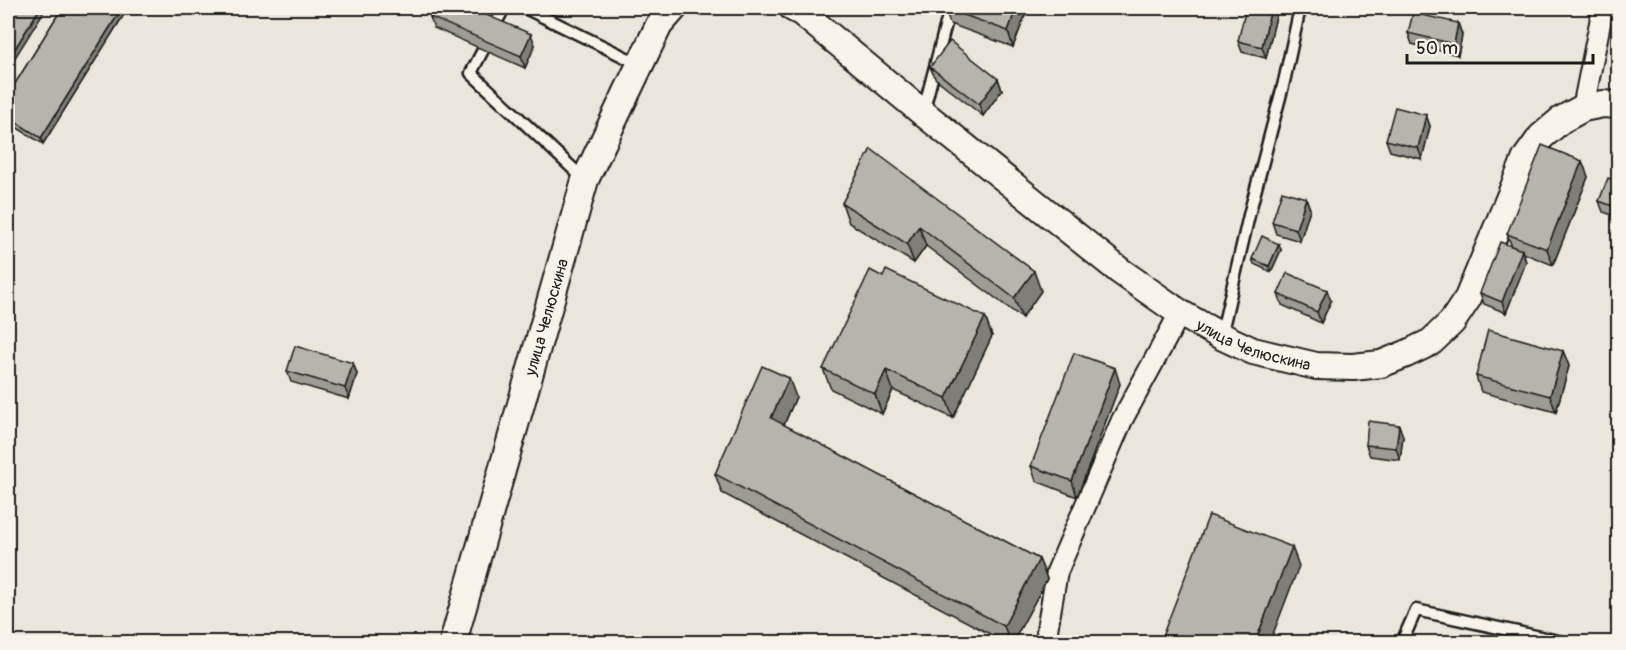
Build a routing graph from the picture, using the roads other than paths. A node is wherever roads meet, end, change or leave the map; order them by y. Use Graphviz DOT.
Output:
graph roads {
  1 [pos="504,8"];
  2 [pos="525,8"];
  3 [pos="674,8"];
  4 [pos="793,8"];
  5 [pos="951,8"];
  6 [pos="1300,8"];
  7 [pos="1603,8"];
  8 [pos="494,27"];
  9 [pos="483,50"];
  10 [pos="639,64"];
  11 [pos="1618,105"];
  12 [pos="1583,108"];
  13 [pos="923,113"];
  14 [pos="585,180"];
  15 [pos="1180,313"];
  16 [pos="1221,336"];
  17 [pos="453,642"];
  18 [pos="1049,642"];
  19 [pos="1402,642"];
  20 [pos="1563,642"];
  1 -- 8 [label="lane"];
  2 -- 10 [label="lane"];
  3 -- 10 [label="street, улица Челюскина"];
  4 -- 13 [label="street, улица Челюскина"];
  5 -- 13 [label="lane"];
  6 -- 16 [label="lane"];
  7 -- 12 [label="street"];
  9 -- 14 [label="lane"];
  10 -- 14 [label="street, улица Челюскина"];
  11 -- 12 [label="street"];
  12 -- 16 [label="street, улица Челюскина"];
  13 -- 15 [label="street, улица Челюскина"];
  14 -- 17 [label="street, улица Челюскина"];
  15 -- 16 [label="street, улица Челюскина"];
  15 -- 18 [label="street"];
  19 -- 20 [label="lane"];
}
